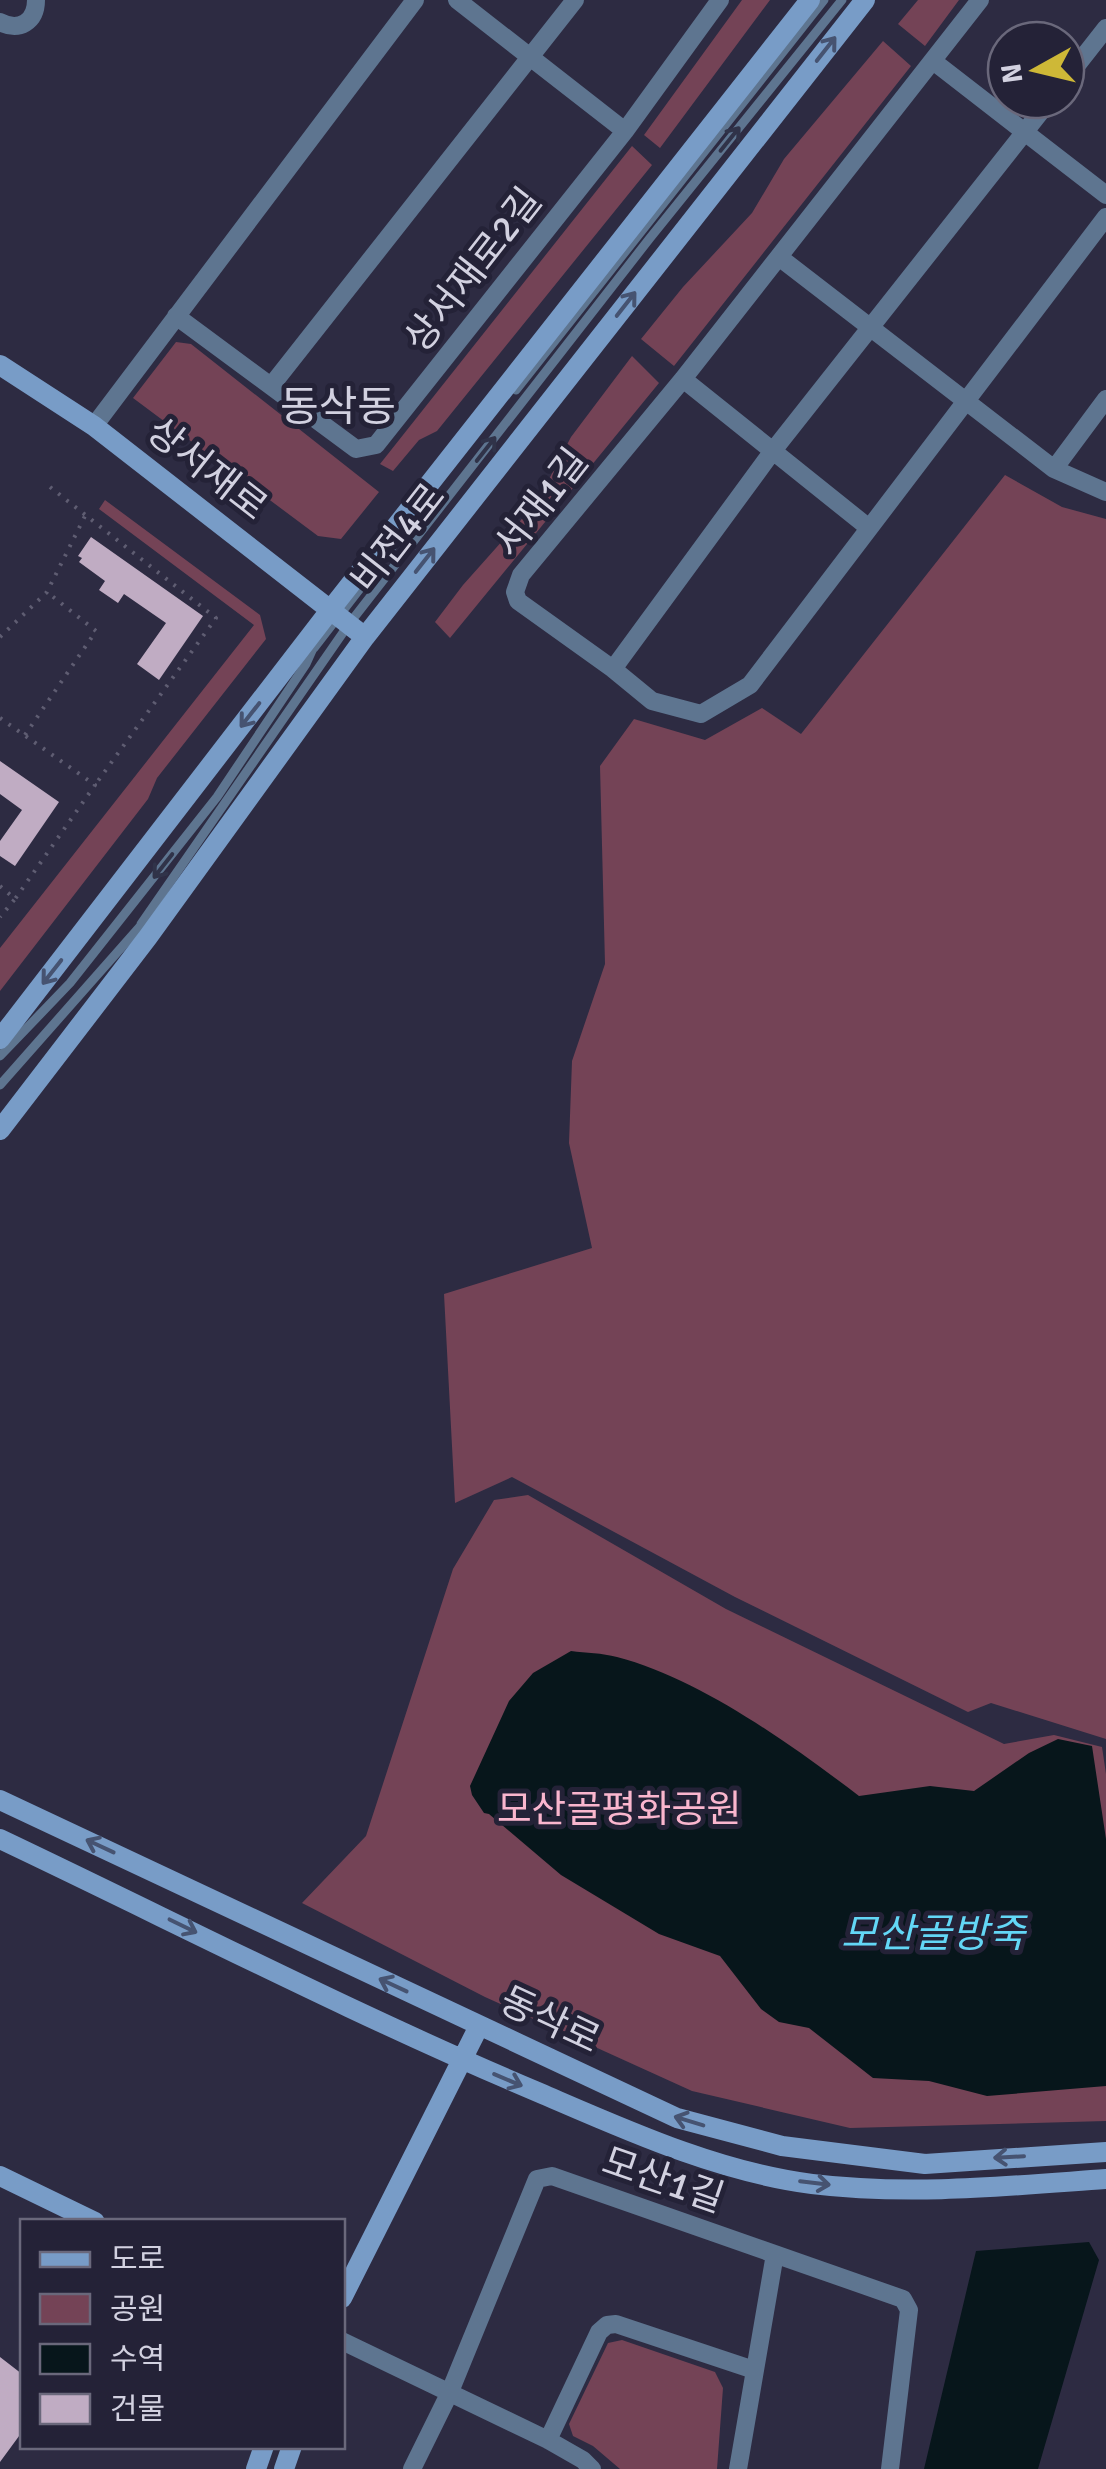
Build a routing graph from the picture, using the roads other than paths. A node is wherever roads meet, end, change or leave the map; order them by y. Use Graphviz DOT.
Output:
graph roads {
  1 [pos="36,0"];
  2 [pos="415,0"];
  3 [pos="458,0"];
  4 [pos="574,0"];
  5 [pos="720,0"];
  6 [pos="810,0"];
  7 [pos="824,0"];
  8 [pos="842,0"];
  9 [pos="864,0"];
  10 [pos="980,0"];
  11 [pos="0,22"];
  12 [pos="1106,28"];
  13 [pos="1086,54"];
  14 [pos="532,58"];
  15 [pos="933,61"];
  16 [pos="1034,120"];
  17 [pos="624,131"];
  18 [pos="1024,133"];
  19 [pos="1106,194"];
  20 [pos="1106,217"];
  21 [pos="778,257"];
  22 [pos="176,316"];
  23 [pos="870,328"];
  24 [pos="0,366"];
  25 [pos="683,380"];
  26 [pos="272,386"];
  27 [pos="1106,398"];
  28 [pos="966,400"];
  29 [pos="94,426"];
  30 [pos="772,452"];
  31 [pos="1054,469"];
  32 [pos="1106,492"];
  33 [pos="869,528"];
  34 [pos="346,622"];
  35 [pos="613,669"];
  36 [pos="181,890"];
  37 [pos="140,924"];
  38 [pos="7,1042"];
  39 [pos="0,1059"];
  40 [pos="0,1085"];
  41 [pos="0,1130"];
  42 [pos="0,1800"];
  43 [pos="0,1838"];
  44 [pos="479,2026"];
  45 [pos="463,2060"];
  46 [pos="1106,2152"];
  47 [pos="0,2176"];
  48 [pos="1106,2179"];
  49 [pos="89,2219"];
  50 [pos="775,2254"];
  51 [pos="345,2292"];
  52 [pos="345,2342"];
  53 [pos="754,2370"];
  54 [pos="449,2394"];
  55 [pos="548,2440"];
  56 [pos="412,2469"];
  57 [pos="592,2469"];
  58 [pos="738,2469"];
  59 [pos="890,2469"];
  1 -- 11 [label="street"];
  2 -- 22 [label="street"];
  3 -- 14 [label="street"];
  4 -- 14 [label="street"];
  5 -- 17 [label="street, 상서재로2길"];
  6 -- 34 [label="main road, 비전4로"];
  7 -- 34 [label="lane"];
  34 -- 8 [label="lane, one-way"];
  34 -- 9 [label="main road, 비전4로, one-way"];
  10 -- 15 [label="street, 서재1길"];
  12 -- 13 [label="street"];
  14 -- 17 [label="street"];
  14 -- 26 [label="street"];
  15 -- 18 [label="street"];
  15 -- 21 [label="street, 서재1길"];
  16 -- 18 [label="street"];
  17 -- 26 [label="street, 상서재로2길"];
  18 -- 19 [label="street"];
  18 -- 23 [label="street"];
  20 -- 28 [label="street"];
  21 -- 23 [label="street"];
  21 -- 25 [label="street, 서재1길"];
  22 -- 26 [label="street, 상서재로2길"];
  22 -- 29 [label="street"];
  23 -- 28 [label="street"];
  23 -- 30 [label="street"];
  24 -- 29 [label="main road, 상서재로"];
  25 -- 30 [label="street"];
  25 -- 35 [label="street, 서재1길"];
  27 -- 31 [label="street"];
  28 -- 31 [label="street"];
  28 -- 33 [label="street"];
  29 -- 34 [label="main road, 상서재로"];
  30 -- 33 [label="street"];
  30 -- 35 [label="street"];
  31 -- 32 [label="street"];
  33 -- 35 [label="street"];
  34 -- 36 [label="main road, 비전4로"];
  34 -- 37 [label="lane"];
  34 -- 38 [label="main road, 비전4로, one-way"];
  34 -- 38 [label="lane, one-way"];
  36 -- 37 [label="lane"];
  36 -- 41 [label="main road, 비전4로"];
  37 -- 40 [label="lane"];
  38 -- 39 [label="lane"];
  44 -- 42 [label="main road, 동삭로, one-way"];
  43 -- 45 [label="main road, 동삭로, one-way"];
  44 -- 45 [label="main road"];
  46 -- 44 [label="main road, 동삭로, one-way"];
  45 -- 48 [label="main road, 동삭로, one-way"];
  45 -- 51 [label="main road"];
  47 -- 49 [label="main road"];
  50 -- 53 [label="street"];
  50 -- 54 [label="street, 모산1길"];
  50 -- 59 [label="street, 모산1길"];
  52 -- 54 [label="street"];
  53 -- 55 [label="street"];
  53 -- 58 [label="street"];
  54 -- 55 [label="street"];
  54 -- 56 [label="street, 모산1길"];
  55 -- 57 [label="street"];
}
